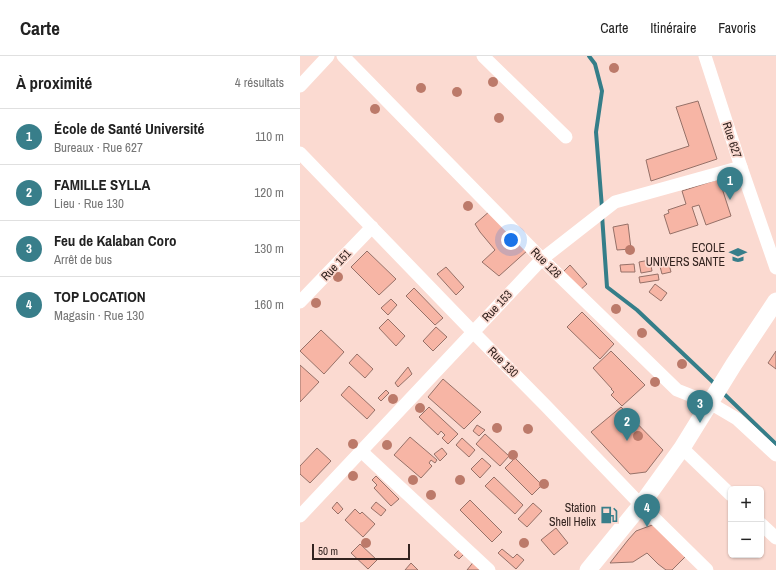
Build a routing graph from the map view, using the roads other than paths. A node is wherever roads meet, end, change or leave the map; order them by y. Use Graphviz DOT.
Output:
graph roads {
  1 [pos="328,56"];
  2 [pos="343,56"];
  3 [pos="482,56"];
  4 [pos="717,56"];
  5 [pos="707,61"];
  6 [pos="300,86"];
  7 [pos="566,137"];
  8 [pos="300,153"];
  9 [pos="741,167"];
  10 [pos="372,227"];
  11 [pos="542,259"];
  12 [pos="776,268"];
  13 [pos="776,301"];
  14 [pos="300,302"];
  15 [pos="473,332"];
  16 [pos="714,397"];
  17 [pos="682,448"];
  18 [pos="361,451"];
  19 [pos="776,455"];
  20 [pos="728,492"];
  21 [pos="641,505"];
  22 [pos="300,516"];
  23 [pos="764,527"];
  24 [pos="776,538"];
  25 [pos="489,570"];
  26 [pos="588,570"];
  27 [pos="707,570"];
  1 -- 6 [label="street"];
  2 -- 11 [label="street, Rue 128"];
  3 -- 7 [label="street"];
  4 -- 5 [label="street"];
  5 -- 9 [label="street, Rue 627"];
  8 -- 10 [label="street, Rue 130"];
  9 -- 11 [label="street, Rue 153"];
  9 -- 12 [label="street, Rue 627"];
  10 -- 14 [label="street, Rue 151"];
  10 -- 15 [label="street, Rue 130"];
  11 -- 15 [label="street, Rue 153"];
  11 -- 16 [label="street, Rue 128"];
  13 -- 16 [label="main road"];
  15 -- 18 [label="street, Rue 153"];
  15 -- 21 [label="street, Rue 130"];
  16 -- 17 [label="main road"];
  16 -- 19 [label="street, Rue 128"];
  17 -- 20 [label="street"];
  17 -- 21 [label="main road"];
  18 -- 22 [label="street, Rue 153"];
  18 -- 25 [label="street"];
  21 -- 26 [label="main road"];
  21 -- 27 [label="street, Rue 130"];
  23 -- 24 [label="street"];
}
